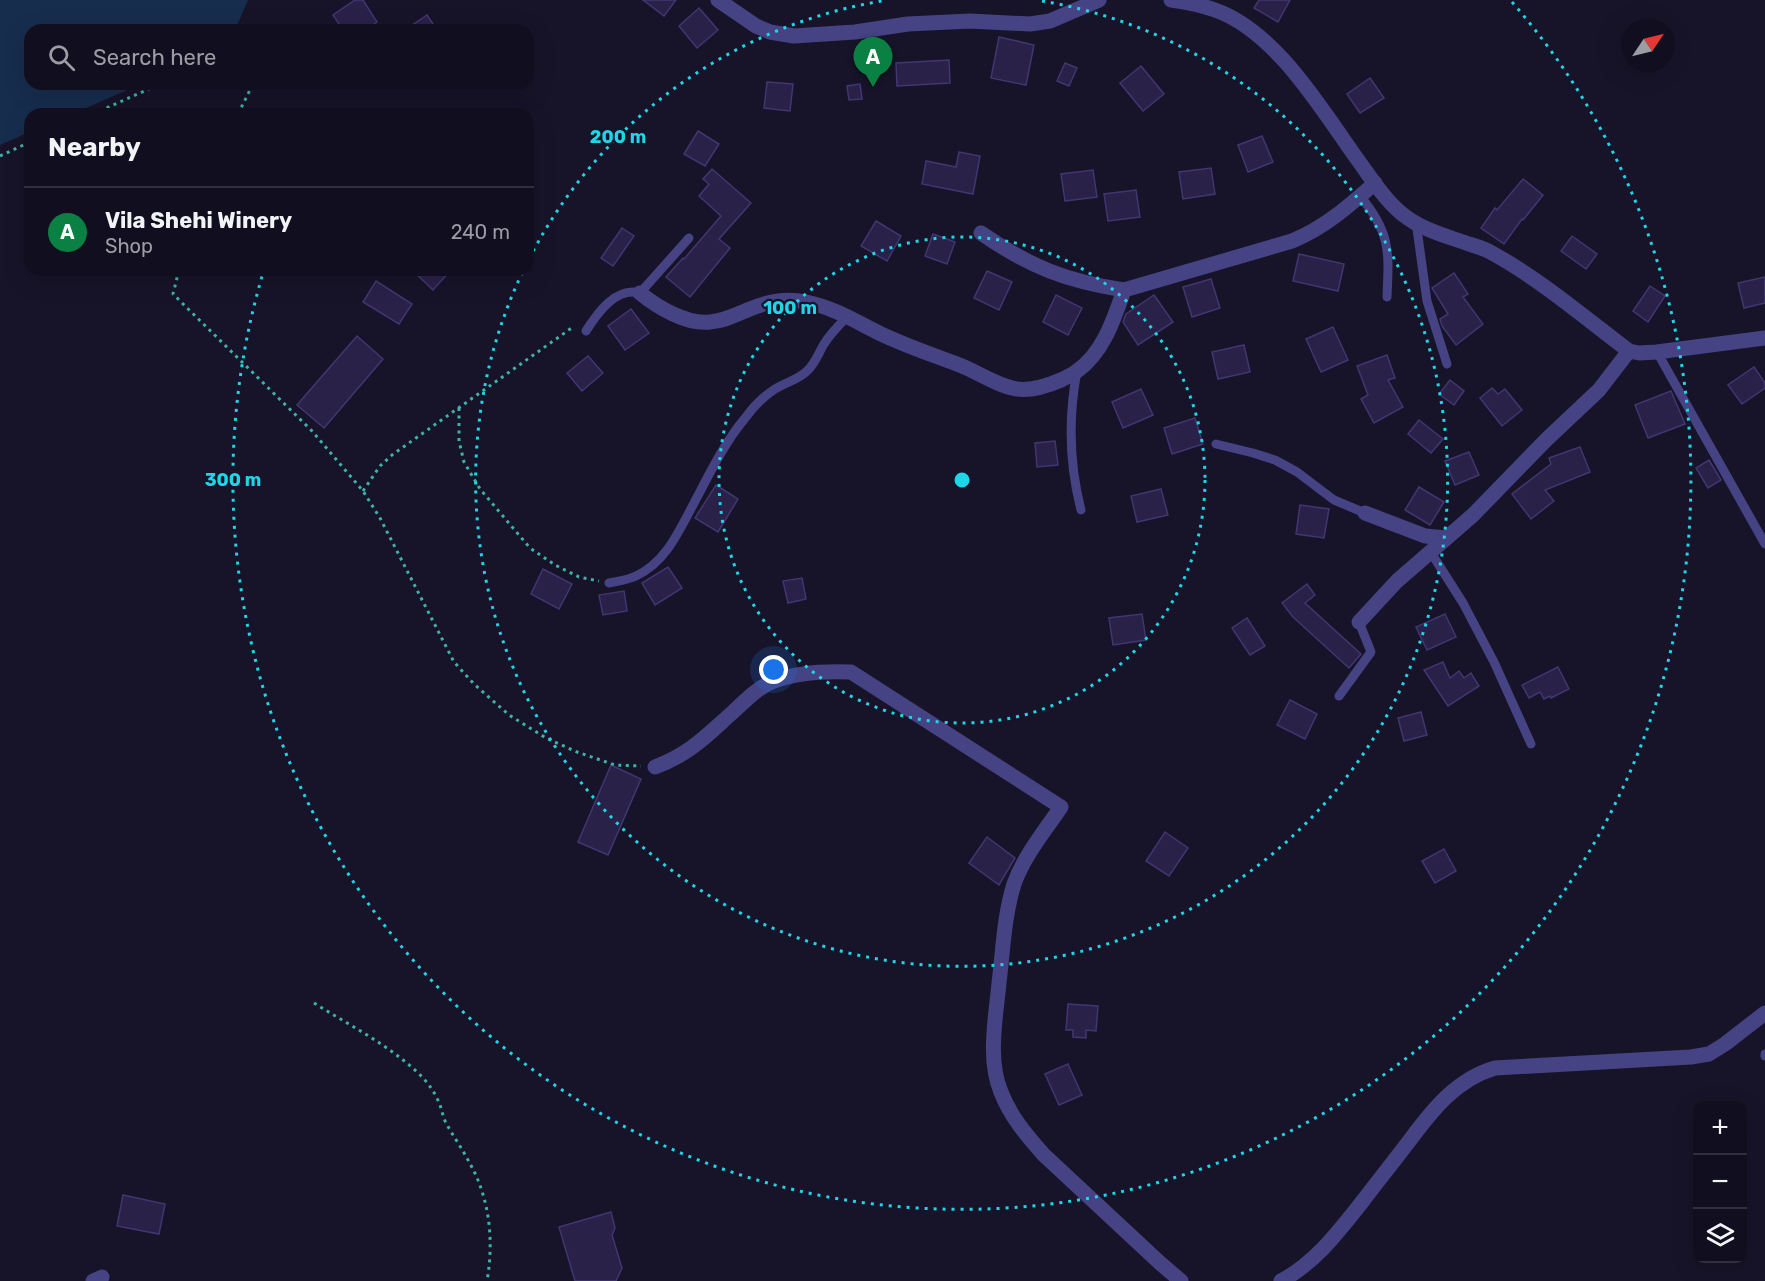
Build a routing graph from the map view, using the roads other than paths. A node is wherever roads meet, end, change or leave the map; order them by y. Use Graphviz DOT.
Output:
graph roads {
  1 [pos="718,0"];
  2 [pos="1099,0"];
  3 [pos="1171,0"];
  4 [pos="1375,183"];
  5 [pos="1360,196"];
  6 [pos="1416,222"];
  7 [pos="981,233"];
  8 [pos="689,238"];
  9 [pos="1124,290"];
  10 [pos="640,293"];
  11 [pos="1387,297"];
  12 [pos="847,317"];
  13 [pos="586,331"];
  14 [pos="1765,338"];
  15 [pos="1629,351"];
  16 [pos="1657,352"];
  17 [pos="1447,364"];
  18 [pos="1077,371"];
  19 [pos="1216,444"];
  20 [pos="1081,510"];
  21 [pos="1365,513"];
  22 [pos="1446,538"];
  23 [pos="1765,544"];
  24 [pos="1430,551"];
  25 [pos="609,583"];
  26 [pos="1359,622"];
  27 [pos="1339,696"];
  28 [pos="1532,744"];
  29 [pos="655,766"];
  30 [pos="1765,1013"];
  31 [pos="1182,1281"];
  32 [pos="1281,1281"];
  1 -- 2 [label="street"];
  3 -- 4 [label="street"];
  4 -- 5 [label="street"];
  4 -- 6 [label="street"];
  5 -- 9 [label="street"];
  5 -- 11 [label="lane"];
  6 -- 15 [label="street"];
  6 -- 17 [label="lane"];
  7 -- 9 [label="street"];
  8 -- 10 [label="lane"];
  9 -- 18 [label="street"];
  10 -- 12 [label="street"];
  10 -- 13 [label="lane"];
  12 -- 18 [label="street"];
  12 -- 25 [label="lane"];
  14 -- 16 [label="street"];
  15 -- 16 [label="street"];
  15 -- 22 [label="street"];
  16 -- 23 [label="lane"];
  18 -- 20 [label="lane"];
  19 -- 21 [label="lane"];
  21 -- 22 [label="street"];
  22 -- 24 [label="street"];
  24 -- 26 [label="street"];
  24 -- 28 [label="lane"];
  26 -- 27 [label="lane"];
  29 -- 31 [label="street"];
  30 -- 32 [label="street"];
}
